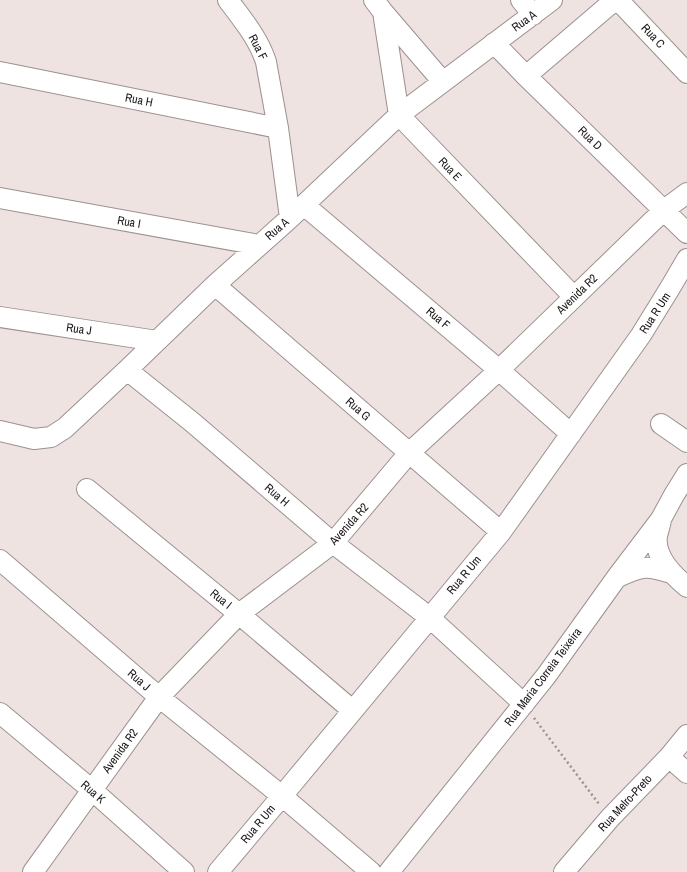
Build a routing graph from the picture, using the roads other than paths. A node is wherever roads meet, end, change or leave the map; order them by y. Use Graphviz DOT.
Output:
graph roads {
  1 [pos="227,0"];
  2 [pos="552,0"];
  3 [pos="615,0"];
  4 [pos="618,0"];
  5 [pos="378,6"];
  6 [pos="527,8"];
  7 [pos="494,43"];
  8 [pos="0,72"];
  9 [pos="687,73"];
  10 [pos="526,76"];
  11 [pos="443,82"];
  12 [pos="399,116"];
  13 [pos="278,128"];
  14 [pos="687,193"];
  15 [pos="0,198"];
  16 [pos="304,205"];
  17 [pos="664,210"];
  18 [pos="290,218"];
  19 [pos="687,233"];
  20 [pos="259,245"];
  21 [pos="687,259"];
  22 [pos="215,285"];
  23 [pos="574,297"];
  24 [pos="0,317"];
  25 [pos="157,340"];
  26 [pos="127,370"];
  27 [pos="499,370"];
  28 [pos="661,424"];
  29 [pos="0,431"];
  30 [pos="571,434"];
  31 [pos="687,442"];
  32 [pos="409,453"];
  33 [pos="687,474"];
  34 [pos="87,489"];
  35 [pos="661,519"];
  36 [pos="500,532"];
  37 [pos="333,543"];
  38 [pos="0,560"];
  39 [pos="671,573"];
  40 [pos="618,577"];
  41 [pos="687,587"];
  42 [pos="239,614"];
  43 [pos="428,617"];
  44 [pos="159,697"];
  45 [pos="524,704"];
  46 [pos="352,710"];
  47 [pos="0,713"];
  48 [pos="687,735"];
  49 [pos="669,757"];
  50 [pos="687,773"];
  51 [pos="92,790"];
  52 [pos="282,796"];
  53 [pos="33,872"];
  54 [pos="184,872"];
  55 [pos="218,872"];
  56 [pos="371,872"];
  57 [pos="389,872"];
  58 [pos="564,872"];
  1 -- 13 [label="street, Rua F"];
  2 -- 6 [label="street, Rua A"];
  3 -- 10 [label="street"];
  4 -- 9 [label="street, Rua C"];
  5 -- 11 [label="street"];
  5 -- 12 [label="street"];
  6 -- 7 [label="street, Rua A"];
  7 -- 10 [label="street, Rua D"];
  7 -- 11 [label="street, Rua A"];
  8 -- 13 [label="street, Rua H"];
  10 -- 17 [label="street, Rua D"];
  11 -- 12 [label="street, Rua A"];
  12 -- 16 [label="street, Rua A"];
  12 -- 23 [label="street, Rua E"];
  13 -- 18 [label="street, Rua F"];
  14 -- 17 [label="street, Avenida R2"];
  15 -- 20 [label="street, Rua I"];
  16 -- 18 [label="street, Rua A"];
  16 -- 27 [label="street, Rua F"];
  17 -- 19 [label="street, Rua D"];
  17 -- 23 [label="street, Avenida R2"];
  18 -- 20 [label="street, Rua A"];
  20 -- 22 [label="street, Rua A"];
  21 -- 30 [label="street, Rua R Um"];
  22 -- 25 [label="street, Rua A"];
  22 -- 32 [label="street, Rua G"];
  23 -- 27 [label="street, Avenida R2"];
  24 -- 25 [label="street, Rua J"];
  25 -- 26 [label="street, Rua A"];
  26 -- 29 [label="street, Rua A"];
  26 -- 37 [label="street, Rua H"];
  27 -- 30 [label="street, Rua F"];
  27 -- 32 [label="street, Avenida R2"];
  28 -- 31 [label="street"];
  30 -- 36 [label="street, Rua R Um"];
  32 -- 36 [label="street, Rua G"];
  32 -- 37 [label="street, Avenida R2"];
  33 -- 35 [label="street, Rua Maria Correia Teixeira"];
  34 -- 42 [label="street, Rua I"];
  35 -- 39 [label="street"];
  35 -- 40 [label="street, Rua Maria Correia Teixeira"];
  36 -- 43 [label="street, Rua R Um"];
  37 -- 42 [label="street, Avenida R2"];
  37 -- 43 [label="street, Rua H"];
  38 -- 44 [label="street, Rua J"];
  39 -- 40 [label="street"];
  39 -- 41 [label="street"];
  40 -- 45 [label="street, Rua Maria Correia Teixeira"];
  42 -- 44 [label="street, Avenida R2"];
  42 -- 46 [label="street, Rua I"];
  43 -- 45 [label="street, Rua H"];
  43 -- 46 [label="street, Rua R Um"];
  44 -- 51 [label="street, Avenida R2"];
  44 -- 52 [label="street, Rua J"];
  45 -- 57 [label="street, Rua Maria Correia Teixeira"];
  46 -- 52 [label="street, Rua R Um"];
  47 -- 51 [label="street, Rua K"];
  48 -- 49 [label="street, Rua Melro-Preto"];
  49 -- 50 [label="street"];
  49 -- 58 [label="street, Rua Melro-Preto"];
  51 -- 53 [label="street, Avenida R2"];
  51 -- 54 [label="street, Rua K"];
  52 -- 55 [label="street, Rua R Um"];
  52 -- 56 [label="street, Rua J"];
}
